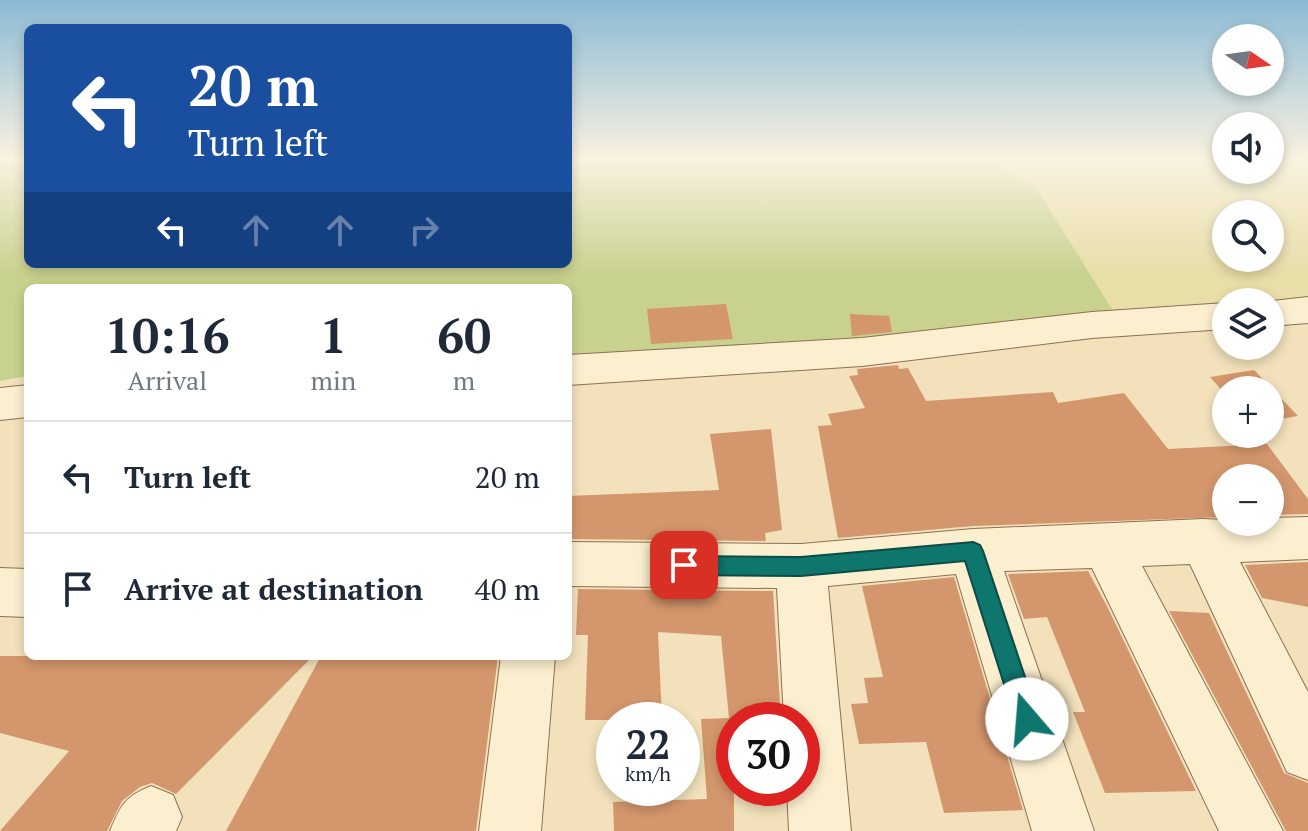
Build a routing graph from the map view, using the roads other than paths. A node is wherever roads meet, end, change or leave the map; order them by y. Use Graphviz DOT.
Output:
graph roads {
  1 [pos="1308,310"];
  2 [pos="1284,312"];
  3 [pos="1212,317"];
  4 [pos="572,370"];
  5 [pos="24,401"];
  6 [pos="0,404"];
  7 [pos="1308,538"];
  8 [pos="1203,540"];
  9 [pos="1105,545"];
  10 [pos="973,551"];
  11 [pos="572,564"];
  12 [pos="801,566"];
  13 [pos="0,592"];
  14 [pos="24,593"];
  15 [pos="528,660"];
  16 [pos="1308,751"];
  17 [pos="510,831"];
  18 [pos="820,831"];
  19 [pos="1063,831"];
  20 [pos="1252,831"];
  1 -- 2 [label="street"];
  3 -- 4 [label="street"];
  5 -- 6 [label="street"];
  7 -- 8 [label="street"];
  8 -- 9 [label="street"];
  8 -- 16 [label="street"];
  9 -- 10 [label="street"];
  9 -- 20 [label="street"];
  10 -- 12 [label="street"];
  10 -- 19 [label="street"];
  11 -- 12 [label="street"];
  12 -- 18 [label="street"];
  13 -- 14 [label="street"];
  15 -- 17 [label="street"];
}
